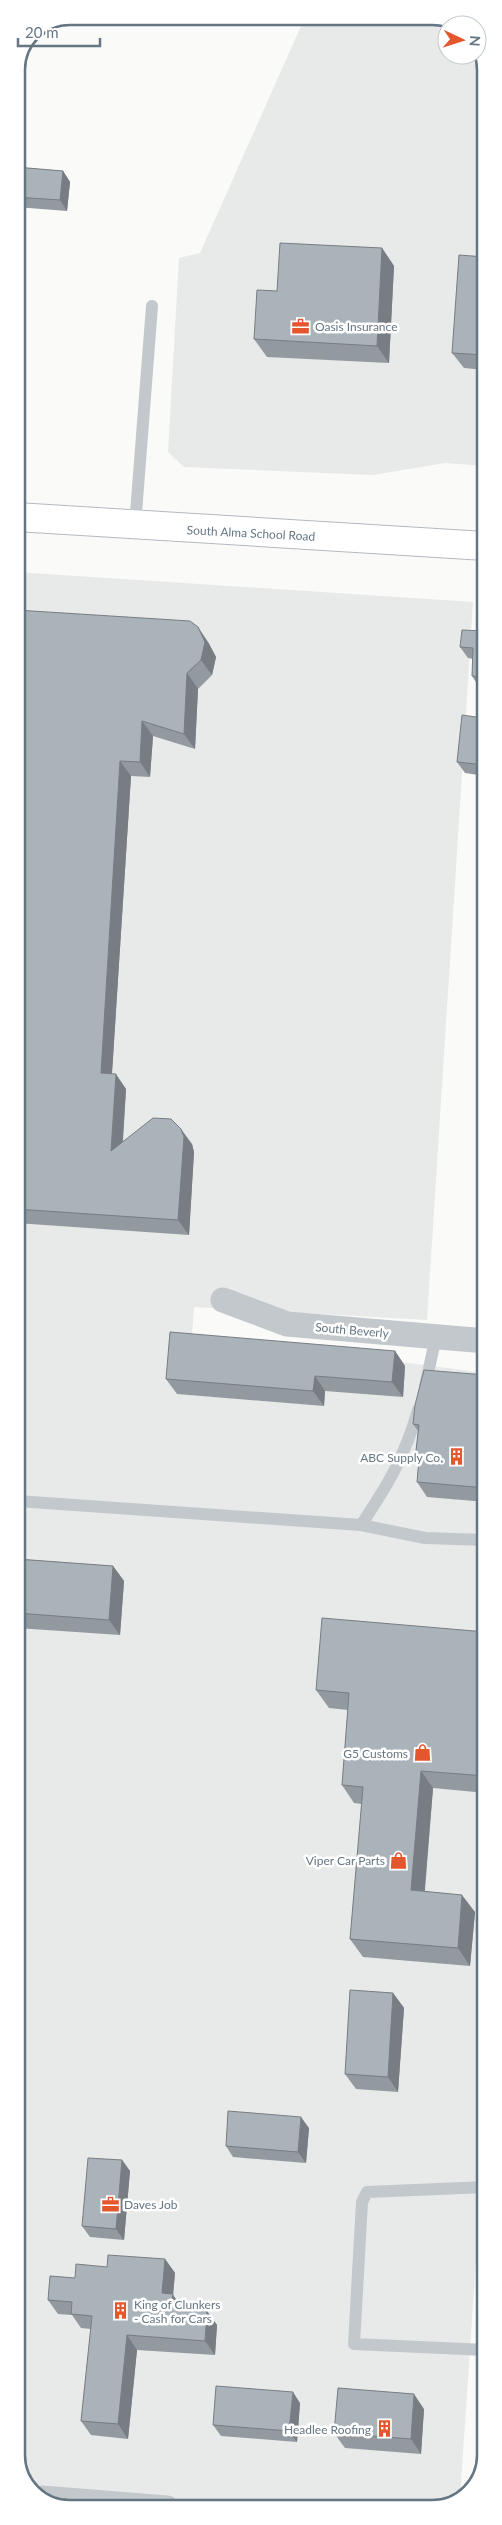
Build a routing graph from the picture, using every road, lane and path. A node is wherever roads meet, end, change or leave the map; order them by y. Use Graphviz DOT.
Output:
graph roads {
  1 [pos="152,306"];
  2 [pos="25,518"];
  3 [pos="135,526"];
  4 [pos="477,546"];
  5 [pos="224,1300"];
  6 [pos="436,1337"];
  7 [pos="477,1340"];
  8 [pos="25,1502"];
  9 [pos="361,1525"];
  10 [pos="477,1540"];
  11 [pos="477,2187"];
  12 [pos="477,2350"];
  1 -- 3 [label="lane"];
  2 -- 3 [label="main road, South Alma School Road"];
  3 -- 4 [label="main road, South Alma School Road"];
  5 -- 6 [label="street, South Beverly"];
  6 -- 7 [label="street, South Beverly"];
  6 -- 9 [label="lane"];
  8 -- 9 [label="lane"];
  9 -- 10 [label="lane"];
  11 -- 12 [label="lane"];
}
